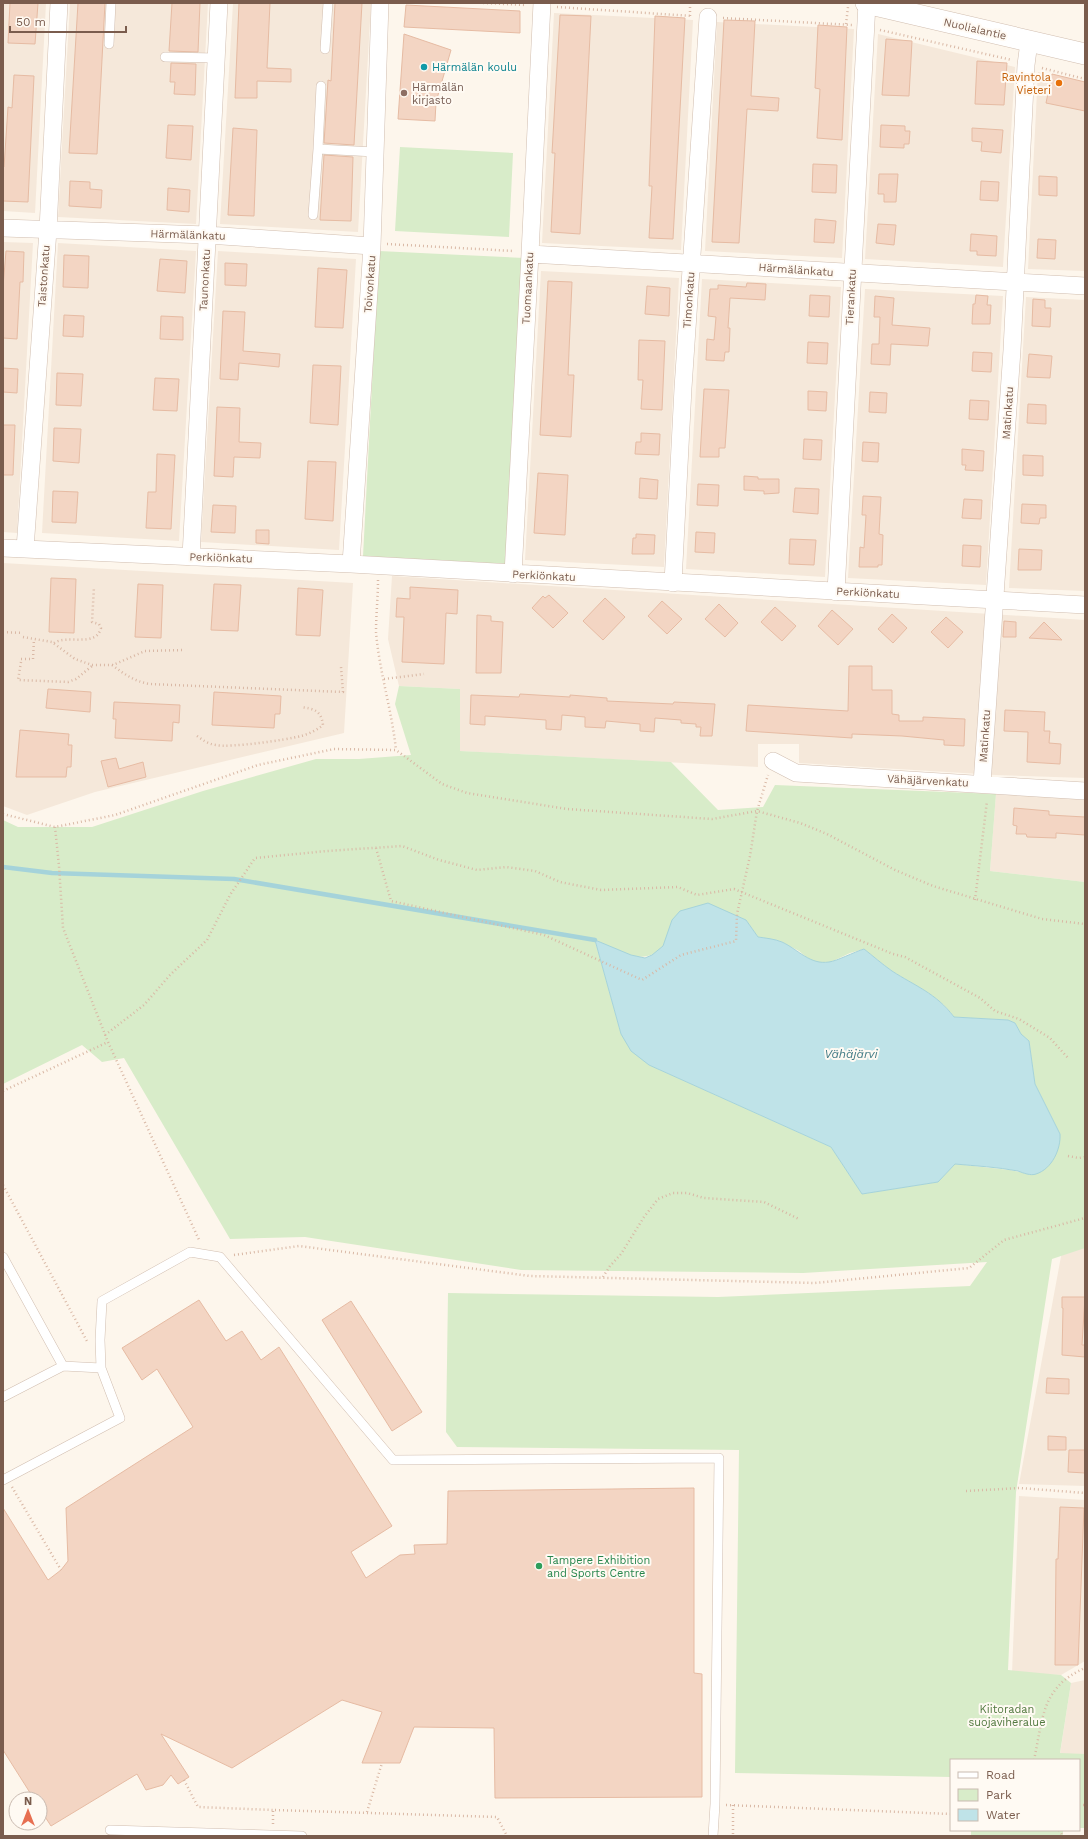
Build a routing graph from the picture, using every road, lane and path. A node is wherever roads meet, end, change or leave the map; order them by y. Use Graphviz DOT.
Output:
graph roads {
  1 [pos="59,3"];
  2 [pos="111,3"];
  3 [pos="219,3"];
  4 [pos="328,3"];
  5 [pos="380,3"];
  6 [pos="483,3"];
  7 [pos="690,3"];
  8 [pos="849,3"];
  9 [pos="866,3"];
  10 [pos="521,4"];
  11 [pos="542,4"];
  12 [pos="690,16"];
  13 [pos="708,17"];
  14 [pos="846,24"];
  15 [pos="866,26"];
  16 [pos="1029,42"];
  17 [pos="109,44"];
  18 [pos="325,49"];
  19 [pos="1085,54"];
  20 [pos="165,57"];
  21 [pos="217,58"];
  22 [pos="1026,64"];
  23 [pos="1085,79"];
  24 [pos="321,86"];
  25 [pos="318,149"];
  26 [pos="375,152"];
  27 [pos="313,215"];
  28 [pos="3,228"];
  29 [pos="48,230"];
  30 [pos="207,235"];
  31 [pos="372,246"];
  32 [pos="530,254"];
  33 [pos="691,264"];
  34 [pos="852,274"];
  35 [pos="1016,282"];
  36 [pos="1085,286"];
  37 [pos="3,548"];
  38 [pos="25,549"];
  39 [pos="191,557"];
  40 [pos="351,564"];
  41 [pos="379,565"];
  42 [pos="513,574"];
  43 [pos="673,582"];
  44 [pos="94,587"];
  45 [pos="836,592"];
  46 [pos="995,599"];
  47 [pos="1085,605"];
  48 [pos="3,632"];
  49 [pos="23,633"];
  50 [pos="23,637"];
  51 [pos="34,639"];
  52 [pos="54,643"];
  53 [pos="184,650"];
  54 [pos="92,665"];
  55 [pos="112,665"];
  56 [pos="341,667"];
  57 [pos="424,674"];
  58 [pos="384,679"];
  59 [pos="301,707"];
  60 [pos="196,736"];
  61 [pos="396,750"];
  62 [pos="773,761"];
  63 [pos="986,784"];
  64 [pos="1085,791"];
  65 [pos="757,811"];
  66 [pos="3,814"];
  67 [pos="55,827"];
  68 [pos="376,848"];
  69 [pos="742,893"];
  70 [pos="975,900"];
  71 [pos="1085,924"];
  72 [pos="105,1035"];
  73 [pos="108,1042"];
  74 [pos="1068,1058"];
  75 [pos="3,1091"];
  76 [pos="1068,1156"];
  77 [pos="1085,1157"];
  78 [pos="3,1185"];
  79 [pos="1085,1218"];
  80 [pos="799,1220"];
  81 [pos="3,1257"];
  82 [pos="220,1257"];
  83 [pos="602,1278"];
  84 [pos="63,1366"];
  85 [pos="101,1368"];
  86 [pos="3,1397"];
  87 [pos="5,1479"];
  88 [pos="966,1490"];
  89 [pos="1085,1493"];
  90 [pos="61,1570"];
  91 [pos="1085,1668"];
  92 [pos="1034,1759"];
  93 [pos="382,1763"];
  94 [pos="184,1780"];
  95 [pos="273,1810"];
  96 [pos="367,1812"];
  97 [pos="950,1814"];
  98 [pos="110,1830"];
  99 [pos="231,1835"];
  100 [pos="273,1835"];
  101 [pos="302,1836"];
  102 [pos="507,1836"];
  103 [pos="713,1836"];
  104 [pos="733,1836"];
  1 -- 29 [label="street, Taistonkatu"];
  2 -- 17 [label="lane"];
  3 -- 21 [label="street, Taunonkatu"];
  4 -- 18 [label="lane"];
  5 -- 26 [label="street, Toivonkatu"];
  6 -- 10 [label="path"];
  7 -- 12 [label="path"];
  8 -- 14 [label="path"];
  9 -- 15 [label="street, Tierankatu"];
  9 -- 16 [label="street, Nuolialantie"];
  10 -- 11 [label="path"];
  11 -- 12 [label="path"];
  11 -- 32 [label="street, Tuomaankatu"];
  12 -- 13 [label="path"];
  13 -- 14 [label="path"];
  13 -- 33 [label="street, Timonkatu"];
  14 -- 15 [label="path"];
  15 -- 22 [label="path"];
  15 -- 34 [label="street, Tierankatu"];
  16 -- 19 [label="street, Nuolialantie"];
  16 -- 22 [label="street, Matinkatu"];
  20 -- 21 [label="lane"];
  21 -- 30 [label="street, Taunonkatu"];
  22 -- 23 [label="path"];
  22 -- 35 [label="street, Matinkatu"];
  24 -- 25 [label="lane"];
  25 -- 26 [label="lane"];
  25 -- 27 [label="lane"];
  26 -- 31 [label="street, Toivonkatu"];
  28 -- 29 [label="street, Härmälänkatu"];
  29 -- 30 [label="street, Härmälänkatu"];
  29 -- 38 [label="street, Taistonkatu"];
  30 -- 31 [label="street, Härmälänkatu"];
  30 -- 39 [label="street, Taunonkatu"];
  31 -- 32 [label="path"];
  31 -- 40 [label="street, Toivonkatu"];
  32 -- 33 [label="street, Härmälänkatu"];
  32 -- 42 [label="street, Tuomaankatu"];
  33 -- 34 [label="street, Härmälänkatu"];
  33 -- 43 [label="street, Timonkatu"];
  34 -- 35 [label="street, Härmälänkatu"];
  34 -- 45 [label="street, Tierankatu"];
  35 -- 36 [label="street, Härmälänkatu"];
  35 -- 46 [label="street, Matinkatu"];
  37 -- 38 [label="street, Perkiönkatu"];
  38 -- 39 [label="street, Perkiönkatu"];
  39 -- 40 [label="street, Perkiönkatu"];
  40 -- 41 [label="street, Perkiönkatu"];
  41 -- 42 [label="street, Perkiönkatu"];
  41 -- 58 [label="path"];
  42 -- 43 [label="street, Perkiönkatu"];
  43 -- 45 [label="street, Perkiönkatu"];
  44 -- 52 [label="path"];
  45 -- 46 [label="street, Perkiönkatu"];
  46 -- 47 [label="street, Perkiönkatu"];
  46 -- 63 [label="street, Matinkatu"];
  48 -- 49 [label="path"];
  50 -- 51 [label="path"];
  51 -- 52 [label="path"];
  51 -- 54 [label="path"];
  52 -- 54 [label="path"];
  53 -- 55 [label="path"];
  54 -- 55 [label="path"];
  55 -- 56 [label="path"];
  57 -- 58 [label="path"];
  58 -- 61 [label="path"];
  59 -- 60 [label="path"];
  61 -- 65 [label="path"];
  61 -- 67 [label="path"];
  62 -- 63 [label="street, Vähäjärvenkatu"];
  62 -- 65 [label="path"];
  63 -- 64 [label="street, Vähäjärvenkatu"];
  63 -- 70 [label="path"];
  65 -- 69 [label="path"];
  65 -- 70 [label="path"];
  66 -- 67 [label="path"];
  67 -- 72 [label="path"];
  68 -- 69 [label="path"];
  68 -- 69 [label="path"];
  68 -- 72 [label="path"];
  69 -- 74 [label="path"];
  70 -- 71 [label="path"];
  72 -- 73 [label="path"];
  73 -- 75 [label="path"];
  73 -- 82 [label="path"];
  76 -- 77 [label="path"];
  78 -- 85 [label="path"];
  79 -- 83 [label="path"];
  80 -- 83 [label="path"];
  81 -- 84 [label="lane"];
  82 -- 83 [label="path"];
  82 -- 85 [label="lane"];
  82 -- 103 [label="lane"];
  84 -- 85 [label="lane"];
  84 -- 86 [label="lane"];
  85 -- 87 [label="lane"];
  87 -- 90 [label="path"];
  88 -- 89 [label="path"];
  91 -- 92 [label="path"];
  93 -- 96 [label="path"];
  94 -- 95 [label="path"];
  95 -- 96 [label="path"];
  95 -- 100 [label="path"];
  96 -- 102 [label="path"];
  97 -- 104 [label="path"];
  98 -- 99 [label="lane"];
  99 -- 100 [label="lane"];
  100 -- 101 [label="lane"];
}
